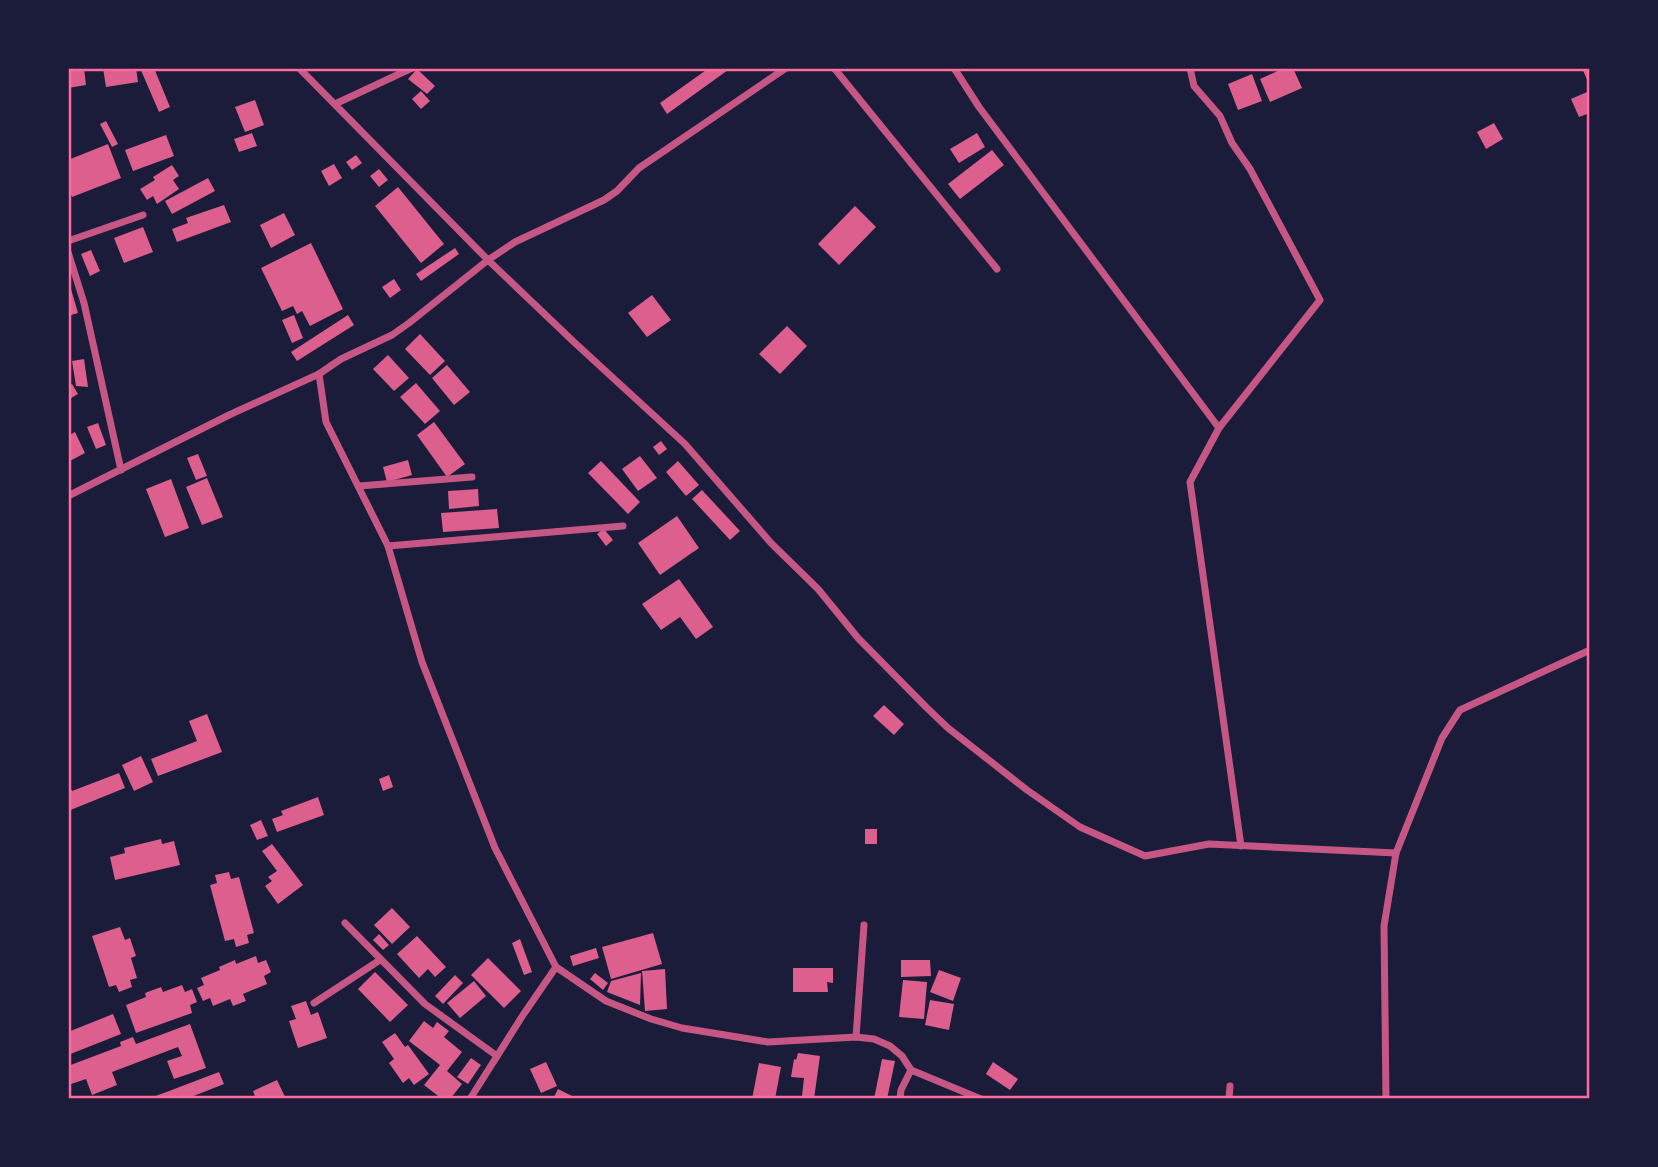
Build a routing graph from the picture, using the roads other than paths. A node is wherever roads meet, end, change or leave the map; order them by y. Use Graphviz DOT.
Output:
graph roads {
  1 [pos="299,68"];
  2 [pos="412,68"];
  3 [pos="786,68"];
  4 [pos="834,68"];
  5 [pos="954,68"];
  6 [pos="1190,68"];
  7 [pos="335,104"];
  8 [pos="144,215"];
  9 [pos="68,241"];
  10 [pos="68,252"];
  11 [pos="488,260"];
  12 [pos="997,269"];
  13 [pos="319,374"];
  14 [pos="1219,428"];
  15 [pos="121,470"];
  16 [pos="472,477"];
  17 [pos="359,486"];
  18 [pos="68,496"];
  19 [pos="623,526"];
  20 [pos="388,545"];
  21 [pos="1590,650"];
  22 [pos="1241,846"];
  23 [pos="1396,853"];
  24 [pos="345,923"];
  25 [pos="864,925"];
  26 [pos="380,960"];
  27 [pos="556,967"];
  28 [pos="314,1003"];
  29 [pos="856,1037"];
  30 [pos="498,1056"];
  31 [pos="912,1070"];
  32 [pos="1230,1086"];
  33 [pos="470,1099"];
  34 [pos="900,1099"];
  35 [pos="981,1099"];
  36 [pos="1229,1099"];
  37 [pos="1386,1099"];
  1 -- 7 [label="street"];
  2 -- 7 [label="street"];
  3 -- 11 [label="street"];
  4 -- 12 [label="street"];
  5 -- 14 [label="street"];
  6 -- 14 [label="street"];
  7 -- 11 [label="street"];
  8 -- 9 [label="street"];
  10 -- 15 [label="street"];
  11 -- 13 [label="street"];
  11 -- 22 [label="street"];
  13 -- 15 [label="street"];
  13 -- 17 [label="street"];
  14 -- 22 [label="street"];
  15 -- 18 [label="street"];
  16 -- 17 [label="street"];
  17 -- 20 [label="street"];
  19 -- 20 [label="street"];
  20 -- 27 [label="street"];
  21 -- 23 [label="street"];
  22 -- 23 [label="street"];
  23 -- 37 [label="street"];
  24 -- 26 [label="street"];
  25 -- 29 [label="street"];
  26 -- 28 [label="street"];
  26 -- 30 [label="street"];
  27 -- 29 [label="street"];
  27 -- 30 [label="street"];
  29 -- 31 [label="street"];
  30 -- 33 [label="street"];
  31 -- 34 [label="street"];
  31 -- 35 [label="street"];
  32 -- 36 [label="street"];
}
